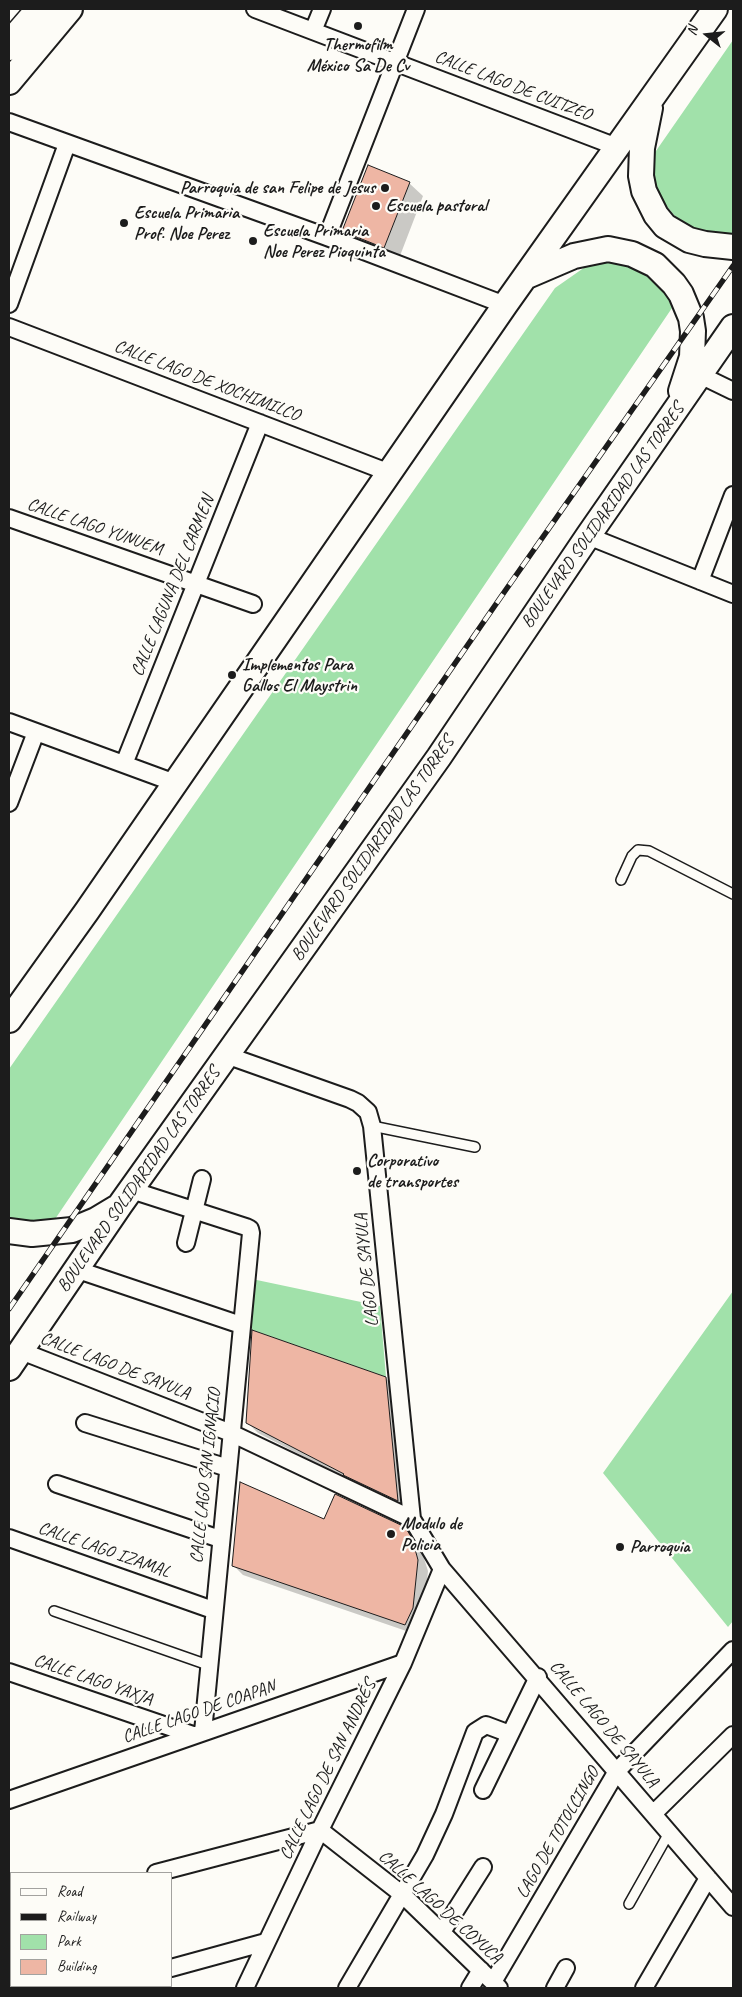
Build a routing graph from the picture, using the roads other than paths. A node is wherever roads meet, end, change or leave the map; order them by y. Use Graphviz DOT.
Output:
graph roads {
  1 [pos="41,9"];
  2 [pos="70,9"];
  3 [pos="255,9"];
  4 [pos="322,9"];
  5 [pos="416,9"];
  6 [pos="715,9"];
  7 [pos="313,31"];
  8 [pos="9,46"];
  9 [pos="394,62"];
  10 [pos="9,82"];
  11 [pos="653,96"];
  12 [pos="9,122"];
  13 [pos="67,144"];
  14 [pos="617,147"];
  15 [pos="327,237"];
  16 [pos="733,248"];
  17 [pos="525,277"];
  18 [pos="9,304"];
  19 [pos="505,305"];
  20 [pos="9,327"];
  21 [pos="733,327"];
  22 [pos="700,375"];
  23 [pos="733,391"];
  24 [pos="675,411"];
  25 [pos="260,423"];
  26 [pos="390,473"];
  27 [pos="733,495"];
  28 [pos="9,518"];
  29 [pos="588,536"];
  30 [pos="700,581"];
  31 [pos="196,584"];
  32 [pos="733,594"];
  33 [pos="253,604"];
  34 [pos="9,722"];
  35 [pos="36,732"];
  36 [pos="124,764"];
  37 [pos="176,783"];
  38 [pos="9,803"];
  39 [pos="621,880"];
  40 [pos="733,894"];
  41 [pos="9,1020"];
  42 [pos="226,1055"];
  43 [pos="372,1126"];
  44 [pos="474,1147"];
  45 [pos="202,1179"];
  46 [pos="126,1198"];
  47 [pos="194,1210"];
  48 [pos="9,1231"];
  49 [pos="186,1243"];
  50 [pos="78,1270"];
  51 [pos="241,1325"];
  52 [pos="15,1360"];
  53 [pos="85,1423"];
  54 [pos="231,1432"];
  55 [pos="228,1468"];
  56 [pos="57,1484"];
  57 [pos="412,1519"];
  58 [pos="9,1538"];
  59 [pos="220,1539"];
  60 [pos="442,1569"];
  61 [pos="213,1610"];
  62 [pos="54,1611"];
  63 [pos="733,1650"];
  64 [pos="403,1663"];
  65 [pos="208,1665"];
  66 [pos="9,1672"];
  67 [pos="538,1677"];
  68 [pos="198,1733"];
  69 [pos="510,1734"];
  70 [pos="733,1735"];
  71 [pos="617,1771"];
  72 [pos="483,1790"];
  73 [pos="9,1800"];
  74 [pos="653,1814"];
  75 [pos="320,1830"];
  76 [pos="669,1833"];
  77 [pos="483,1867"];
  78 [pos="160,1872"];
  79 [pos="708,1878"];
  80 [pos="403,1895"];
  81 [pos="629,1904"];
  82 [pos="733,1907"];
  83 [pos="442,1932"];
  84 [pos="266,1942"];
  85 [pos="172,1968"];
  86 [pos="566,1968"];
  87 [pos="481,1970"];
  88 [pos="496,1985"];
  89 [pos="245,1988"];
  90 [pos="347,1988"];
  91 [pos="470,1988"];
  92 [pos="555,1988"];
  93 [pos="644,1988"];
  1 -- 8 [label="highway"];
  2 -- 10 [label="main road"];
  3 -- 7 [label="street, CALLE LAGO DE CUITZEO"];
  4 -- 7 [label="street"];
  5 -- 9 [label="street"];
  6 -- 11 [label="main road"];
  7 -- 9 [label="street, CALLE LAGO DE CUITZEO"];
  9 -- 14 [label="street, CALLE LAGO DE CUITZEO"];
  9 -- 15 [label="street"];
  11 -- 14 [label="main road"];
  11 -- 16 [label="main road"];
  12 -- 13 [label="street"];
  13 -- 15 [label="street"];
  13 -- 18 [label="street"];
  14 -- 17 [label="main road"];
  15 -- 19 [label="street"];
  17 -- 19 [label="main road"];
  17 -- 24 [label="main road"];
  19 -- 26 [label="main road"];
  20 -- 25 [label="street, CALLE LAGO DE XOCHIMILCO"];
  21 -- 22 [label="main road, BOULEVARD SOLIDARIDAD LAS TORRES"];
  22 -- 23 [label="street"];
  22 -- 24 [label="main road, BOULEVARD SOLIDARIDAD LAS TORRES"];
  24 -- 29 [label="main road, BOULEVARD SOLIDARIDAD LAS TORRES"];
  25 -- 26 [label="street, CALLE LAGO DE XOCHIMILCO"];
  25 -- 31 [label="street, CALLE LAGUNA DEL CARMEN"];
  26 -- 37 [label="main road"];
  27 -- 30 [label="street"];
  28 -- 31 [label="street, CALLE LAGO YUNUEM"];
  29 -- 30 [label="street"];
  29 -- 42 [label="main road, BOULEVARD SOLIDARIDAD LAS TORRES"];
  30 -- 32 [label="street"];
  31 -- 33 [label="street, CALLE LAGO YUNUEM"];
  31 -- 36 [label="street, CALLE LAGUNA DEL CARMEN"];
  34 -- 35 [label="street"];
  35 -- 36 [label="street"];
  35 -- 38 [label="street"];
  36 -- 37 [label="street"];
  37 -- 41 [label="main road"];
  39 -- 40 [label="lane"];
  42 -- 43 [label="street, LAGO DE SAYULA"];
  42 -- 46 [label="main road, BOULEVARD SOLIDARIDAD LAS TORRES"];
  43 -- 44 [label="lane"];
  43 -- 57 [label="street, LAGO DE SAYULA"];
  45 -- 47 [label="street"];
  46 -- 47 [label="street"];
  46 -- 48 [label="main road"];
  46 -- 50 [label="main road, BOULEVARD SOLIDARIDAD LAS TORRES"];
  47 -- 49 [label="street"];
  47 -- 51 [label="street, CALLE LAGO SAN IGNACIO"];
  50 -- 51 [label="street"];
  50 -- 52 [label="main road, BOULEVARD SOLIDARIDAD LAS TORRES"];
  51 -- 54 [label="street, CALLE LAGO SAN IGNACIO"];
  52 -- 54 [label="street, CALLE LAGO DE SAYULA"];
  53 -- 55 [label="street"];
  54 -- 55 [label="street, CALLE LAGO SAN IGNACIO"];
  54 -- 57 [label="street, CALLE LAGO DE SAYULA"];
  55 -- 59 [label="street, CALLE LAGO SAN IGNACIO"];
  56 -- 59 [label="street"];
  57 -- 60 [label="street, LAGO DE SAYULA"];
  58 -- 61 [label="street, CALLE LAGO IZAMAL"];
  59 -- 61 [label="street, CALLE LAGO SAN IGNACIO"];
  60 -- 64 [label="street, CALLE LAGO DE SAN ANDRÉS"];
  60 -- 67 [label="street, CALLE LAGO DE SAYULA"];
  61 -- 65 [label="street, CALLE LAGO SAN IGNACIO"];
  62 -- 65 [label="lane"];
  63 -- 71 [label="street, LAGO DE TOTOLCINGO"];
  64 -- 68 [label="street, CALLE LAGO DE COAPAN"];
  64 -- 75 [label="street, CALLE LAGO DE SAN ANDRÉS"];
  65 -- 68 [label="street, CALLE LAGO SAN IGNACIO"];
  66 -- 68 [label="street, CALLE LAGO YAXJA"];
  67 -- 69 [label="street"];
  67 -- 71 [label="street, CALLE LAGO DE SAYULA"];
  68 -- 73 [label="street, CALLE LAGO DE COAPAN"];
  69 -- 72 [label="street"];
  69 -- 80 [label="street"];
  70 -- 74 [label="street"];
  71 -- 74 [label="street, CALLE LAGO DE SAYULA"];
  71 -- 88 [label="street, LAGO DE TOTOLCINGO"];
  74 -- 76 [label="street, CALLE LAGO DE SAYULA"];
  75 -- 78 [label="street"];
  75 -- 80 [label="street, CALLE LAGO DE COYUCA"];
  75 -- 84 [label="street, CALLE LAGO DE SAN ANDRÉS"];
  76 -- 79 [label="street, CALLE LAGO DE SAYULA"];
  76 -- 81 [label="lane"];
  77 -- 83 [label="street"];
  79 -- 82 [label="street, CALLE LAGO DE SAYULA"];
  79 -- 93 [label="street"];
  80 -- 83 [label="street, CALLE LAGO DE COYUCA"];
  80 -- 90 [label="street"];
  83 -- 87 [label="street, CALLE LAGO DE COYUCA"];
  84 -- 85 [label="street"];
  84 -- 89 [label="street, CALLE LAGO DE SAN ANDRÉS"];
  86 -- 92 [label="street"];
  87 -- 88 [label="street, CALLE LAGO DE COYUCA"];
  87 -- 91 [label="street"];
}
